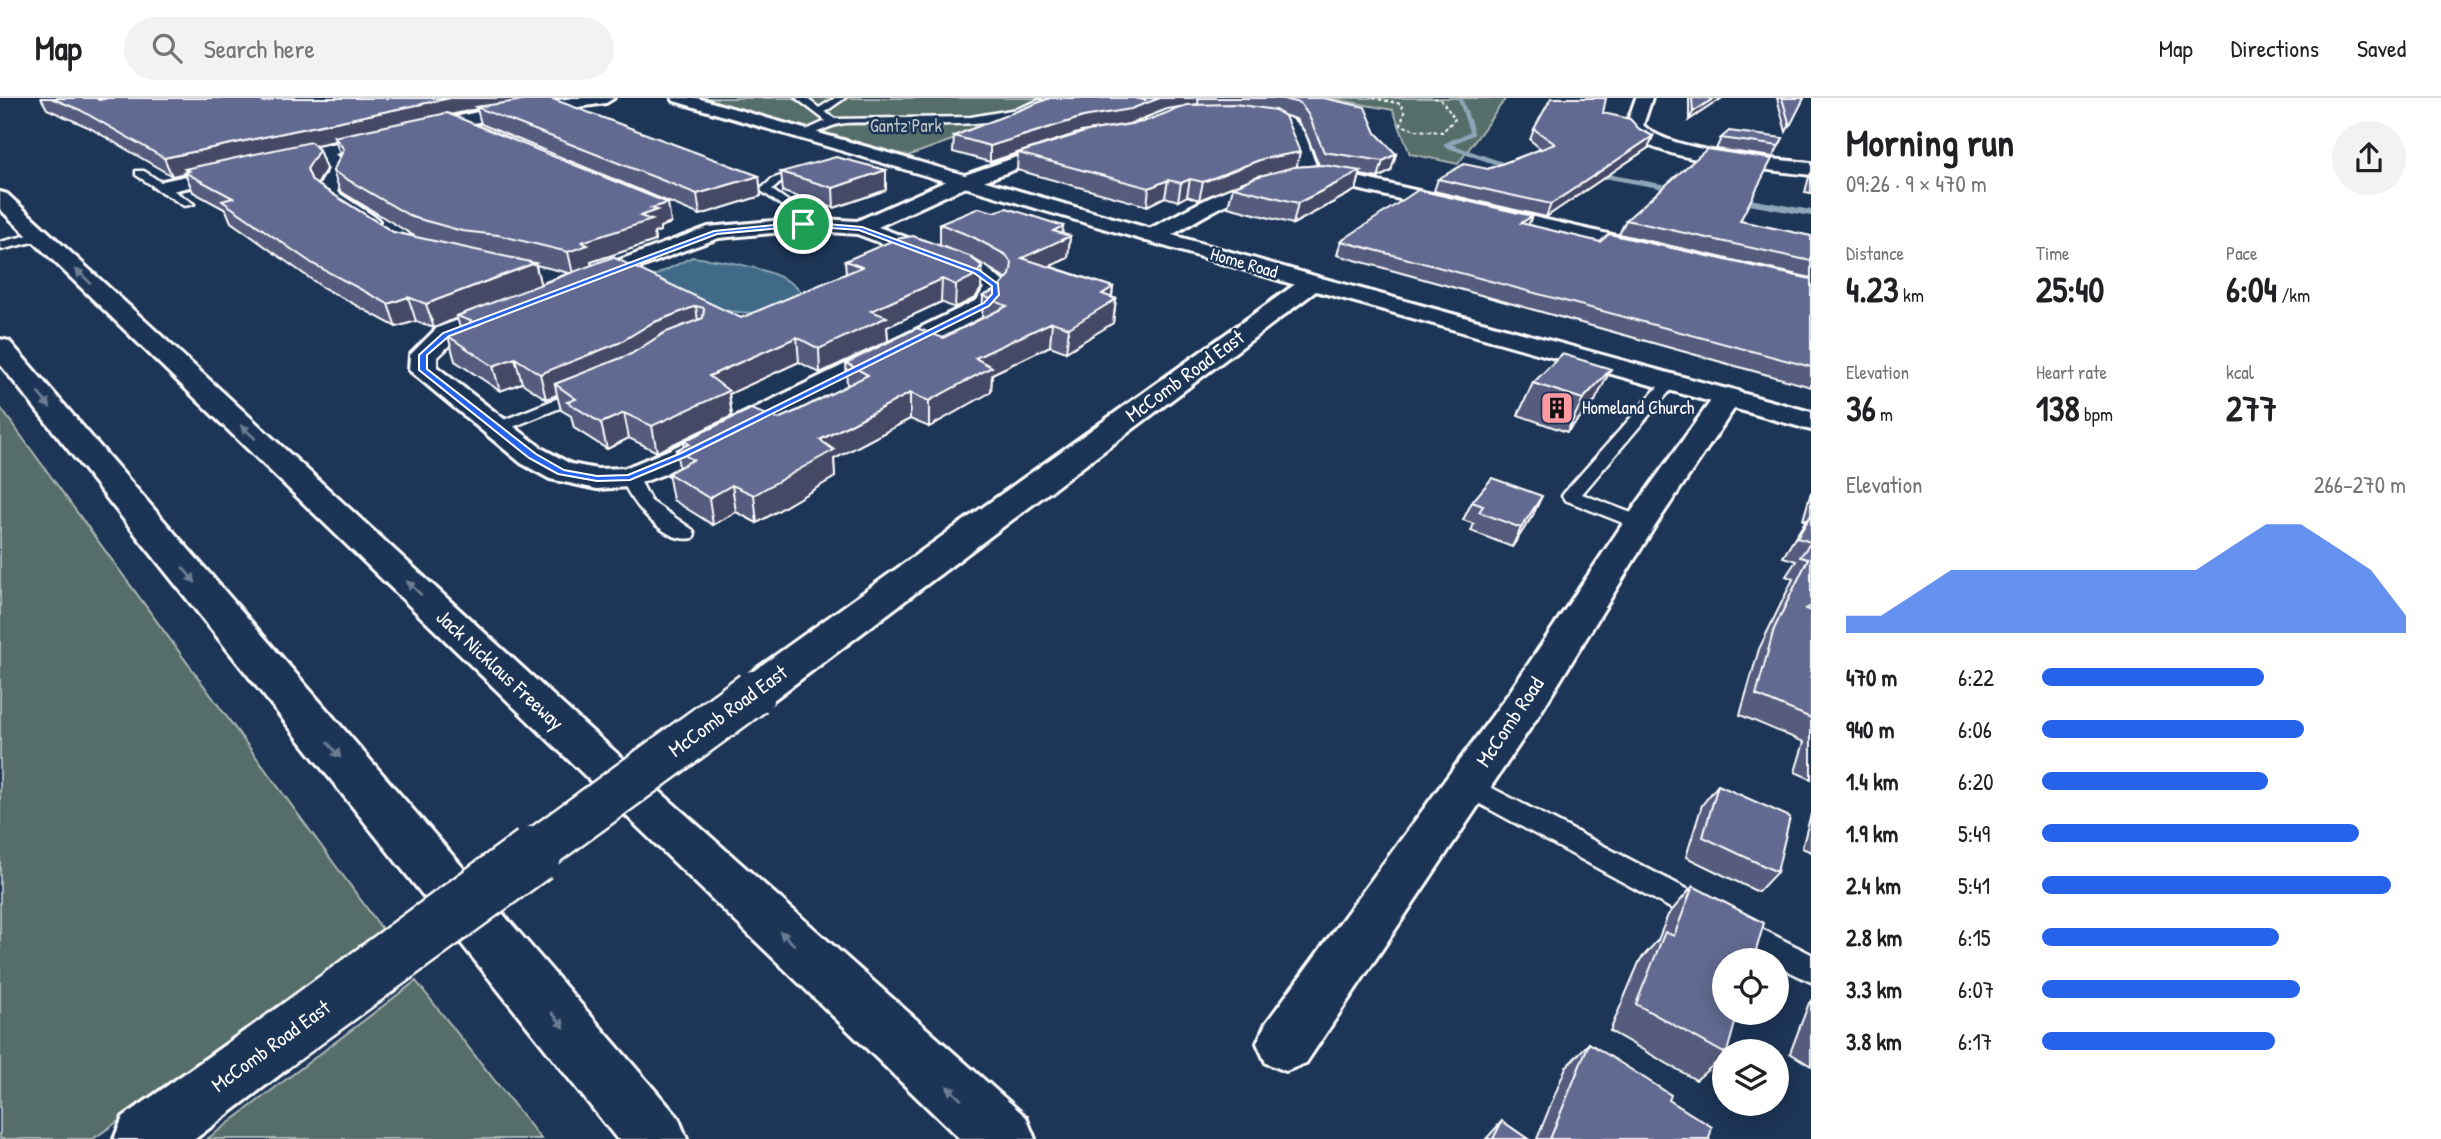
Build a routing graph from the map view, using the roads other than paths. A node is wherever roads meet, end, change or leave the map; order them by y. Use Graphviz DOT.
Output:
graph roads {
  1 [pos="606,98"];
  2 [pos="680,98"];
  3 [pos="800,98"];
  4 [pos="841,98"];
  5 [pos="1644,98"];
  6 [pos="1040,103"];
  7 [pos="821,110"];
  8 [pos="1217,112"];
  9 [pos="453,122"];
  10 [pos="833,122"];
  11 [pos="478,133"];
  12 [pos="805,134"];
  13 [pos="1084,139"];
  14 [pos="1654,141"];
  15 [pos="1628,144"];
  16 [pos="323,152"];
  17 [pos="1811,169"];
  18 [pos="807,170"];
  19 [pos="140,173"];
  20 [pos="1312,176"];
  21 [pos="965,181"];
  22 [pos="163,187"];
  23 [pos="0,198"];
  24 [pos="188,204"];
  25 [pos="691,222"];
  26 [pos="803,224"];
  27 [pos="860,228"];
  28 [pos="388,232"];
  29 [pos="716,232"];
  30 [pos="41,236"];
  31 [pos="1153,236"];
  32 [pos="0,246"];
  33 [pos="1670,255"];
  34 [pos="541,276"];
  35 [pos="1312,283"];
  36 [pos="572,284"];
  37 [pos="0,347"];
  38 [pos="1670,382"];
  39 [pos="606,383"];
  40 [pos="1728,397"];
  41 [pos="1811,421"];
  42 [pos="497,428"];
  43 [pos="630,477"];
  44 [pos="1640,523"];
  45 [pos="686,534"];
  46 [pos="1467,785"];
  47 [pos="1811,969"];
  48 [pos="1286,1043"];
  49 [pos="145,1139"];
  50 [pos="656,1139"];
  51 [pos="1004,1139"];
  1 -- 9 [label="main road"];
  2 -- 12 [label="main road, Home Road"];
  3 -- 7 [label="lane"];
  4 -- 7 [label="lane"];
  5 -- 14 [label="main road"];
  6 -- 10 [label="lane"];
  7 -- 10 [label="lane"];
  8 -- 20 [label="main road"];
  9 -- 11 [label="main road"];
  9 -- 16 [label="main road"];
  10 -- 12 [label="lane"];
  12 -- 21 [label="main road, Home Road"];
  13 -- 21 [label="main road"];
  14 -- 15 [label="main road"];
  14 -- 17 [label="main road"];
  16 -- 22 [label="main road"];
  16 -- 28 [label="main road"];
  18 -- 26 [label="lane"];
  19 -- 22 [label="lane"];
  20 -- 31 [label="main road"];
  20 -- 33 [label="main road"];
  21 -- 27 [label="main road"];
  21 -- 31 [label="main road, Home Road"];
  22 -- 24 [label="lane"];
  23 -- 30 [label="main road, Jack Nicklaus Freeway"];
  25 -- 29 [label="main road"];
  26 -- 27 [label="main road"];
  26 -- 29 [label="main road"];
  27 -- 43 [label="main road"];
  29 -- 36 [label="main road"];
  30 -- 32 [label="lane"];
  51 -- 30 [label="main road, Jack Nicklaus Freeway, one-way"];
  31 -- 35 [label="main road, Home Road"];
  34 -- 36 [label="main road"];
  35 -- 38 [label="main road, Home Road"];
  35 -- 49 [label="main road, McComb Road East, bridge"];
  36 -- 42 [label="main road"];
  37 -- 50 [label="main road, one-way"];
  38 -- 40 [label="main road, Home Road"];
  38 -- 44 [label="lane"];
  39 -- 42 [label="lane"];
  40 -- 41 [label="main road, Home Road"];
  40 -- 44 [label="main road, McComb Road"];
  42 -- 43 [label="main road"];
  43 -- 45 [label="lane"];
  44 -- 46 [label="main road, McComb Road"];
  46 -- 47 [label="lane"];
  46 -- 48 [label="main road, McComb Road"];
}
